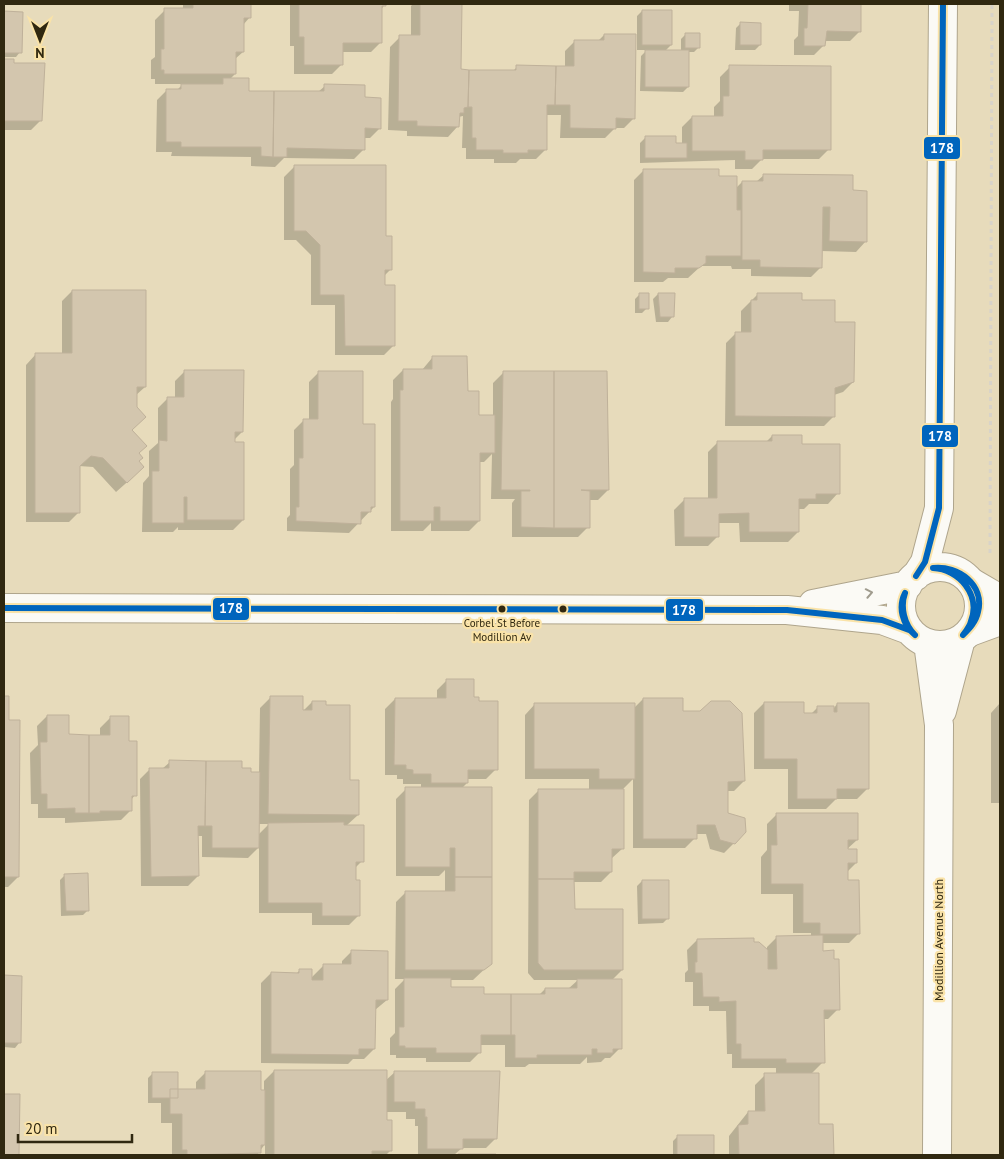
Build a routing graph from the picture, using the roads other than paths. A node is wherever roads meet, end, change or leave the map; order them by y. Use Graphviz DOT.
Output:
graph roads {
  1 [pos="943,4"];
  2 [pos="939,508"];
  3 [pos="962,572"];
  4 [pos="912,581"];
  5 [pos="1000,599"];
  6 [pos="4,608"];
  7 [pos="787,610"];
  8 [pos="1000,621"];
  9 [pos="965,635"];
  10 [pos="919,636"];
  11 [pos="939,725"];
  12 [pos="937,1155"];
  1 -- 2 [label="street"];
  2 -- 3 [label="street"];
  2 -- 4 [label="street"];
  3 -- 4 [label="street"];
  3 -- 5 [label="street"];
  3 -- 9 [label="street"];
  7 -- 4 [label="street, one-way"];
  4 -- 10 [label="street"];
  6 -- 7 [label="street"];
  7 -- 10 [label="street"];
  8 -- 9 [label="street"];
  9 -- 10 [label="street"];
  9 -- 11 [label="street, Modillion Avenue North"];
  10 -- 11 [label="street, Modillion Avenue North"];
  11 -- 12 [label="street, Modillion Avenue North"];
}
